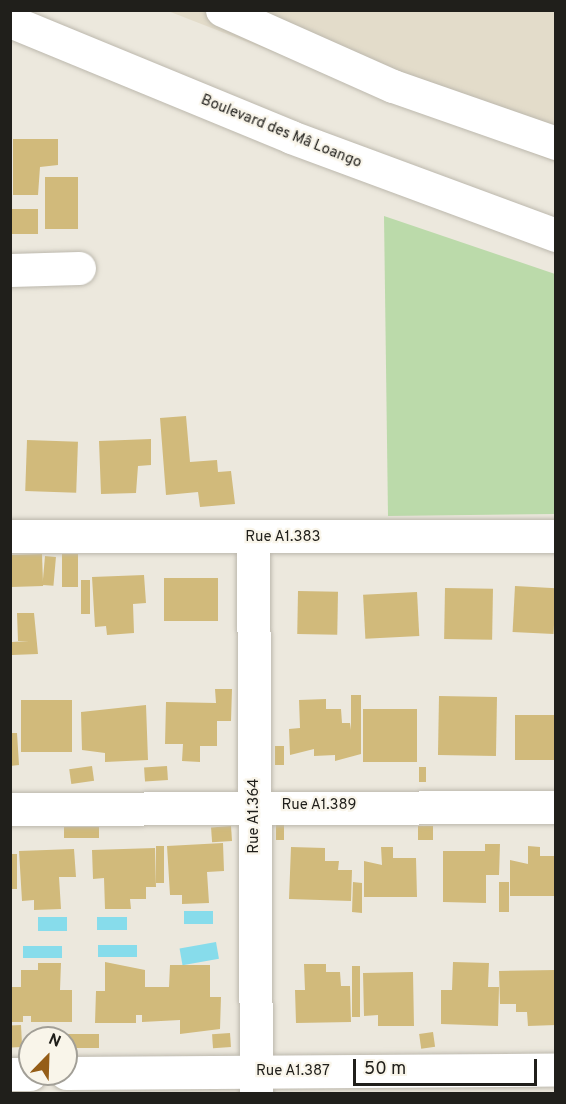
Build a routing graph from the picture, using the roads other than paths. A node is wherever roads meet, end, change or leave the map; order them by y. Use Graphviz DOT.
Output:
graph roads {
  1 [pos="222,10"];
  2 [pos="10,21"];
  3 [pos="555,143"];
  4 [pos="555,235"];
  5 [pos="79,268"];
  6 [pos="10,270"];
  7 [pos="10,536"];
  8 [pos="555,536"];
  9 [pos="253,538"];
  10 [pos="255,805"];
  11 [pos="555,807"];
  12 [pos="10,809"];
  13 [pos="555,1070"];
  14 [pos="78,1074"];
  15 [pos="256,1083"];
  1 -- 3 [label="street"];
  2 -- 4 [label="street, Boulevard des Mâ Loango"];
  5 -- 6 [label="street"];
  7 -- 9 [label="street, Rue A1.383"];
  8 -- 9 [label="street, Rue A1.383"];
  9 -- 10 [label="street, Rue A1.364"];
  10 -- 11 [label="street, Rue A1.389"];
  10 -- 12 [label="street, Rue A1.389"];
  10 -- 15 [label="street, Rue A1.364"];
  13 -- 15 [label="street, Rue A1.387"];
  14 -- 15 [label="street, Rue A1.387"];
}
